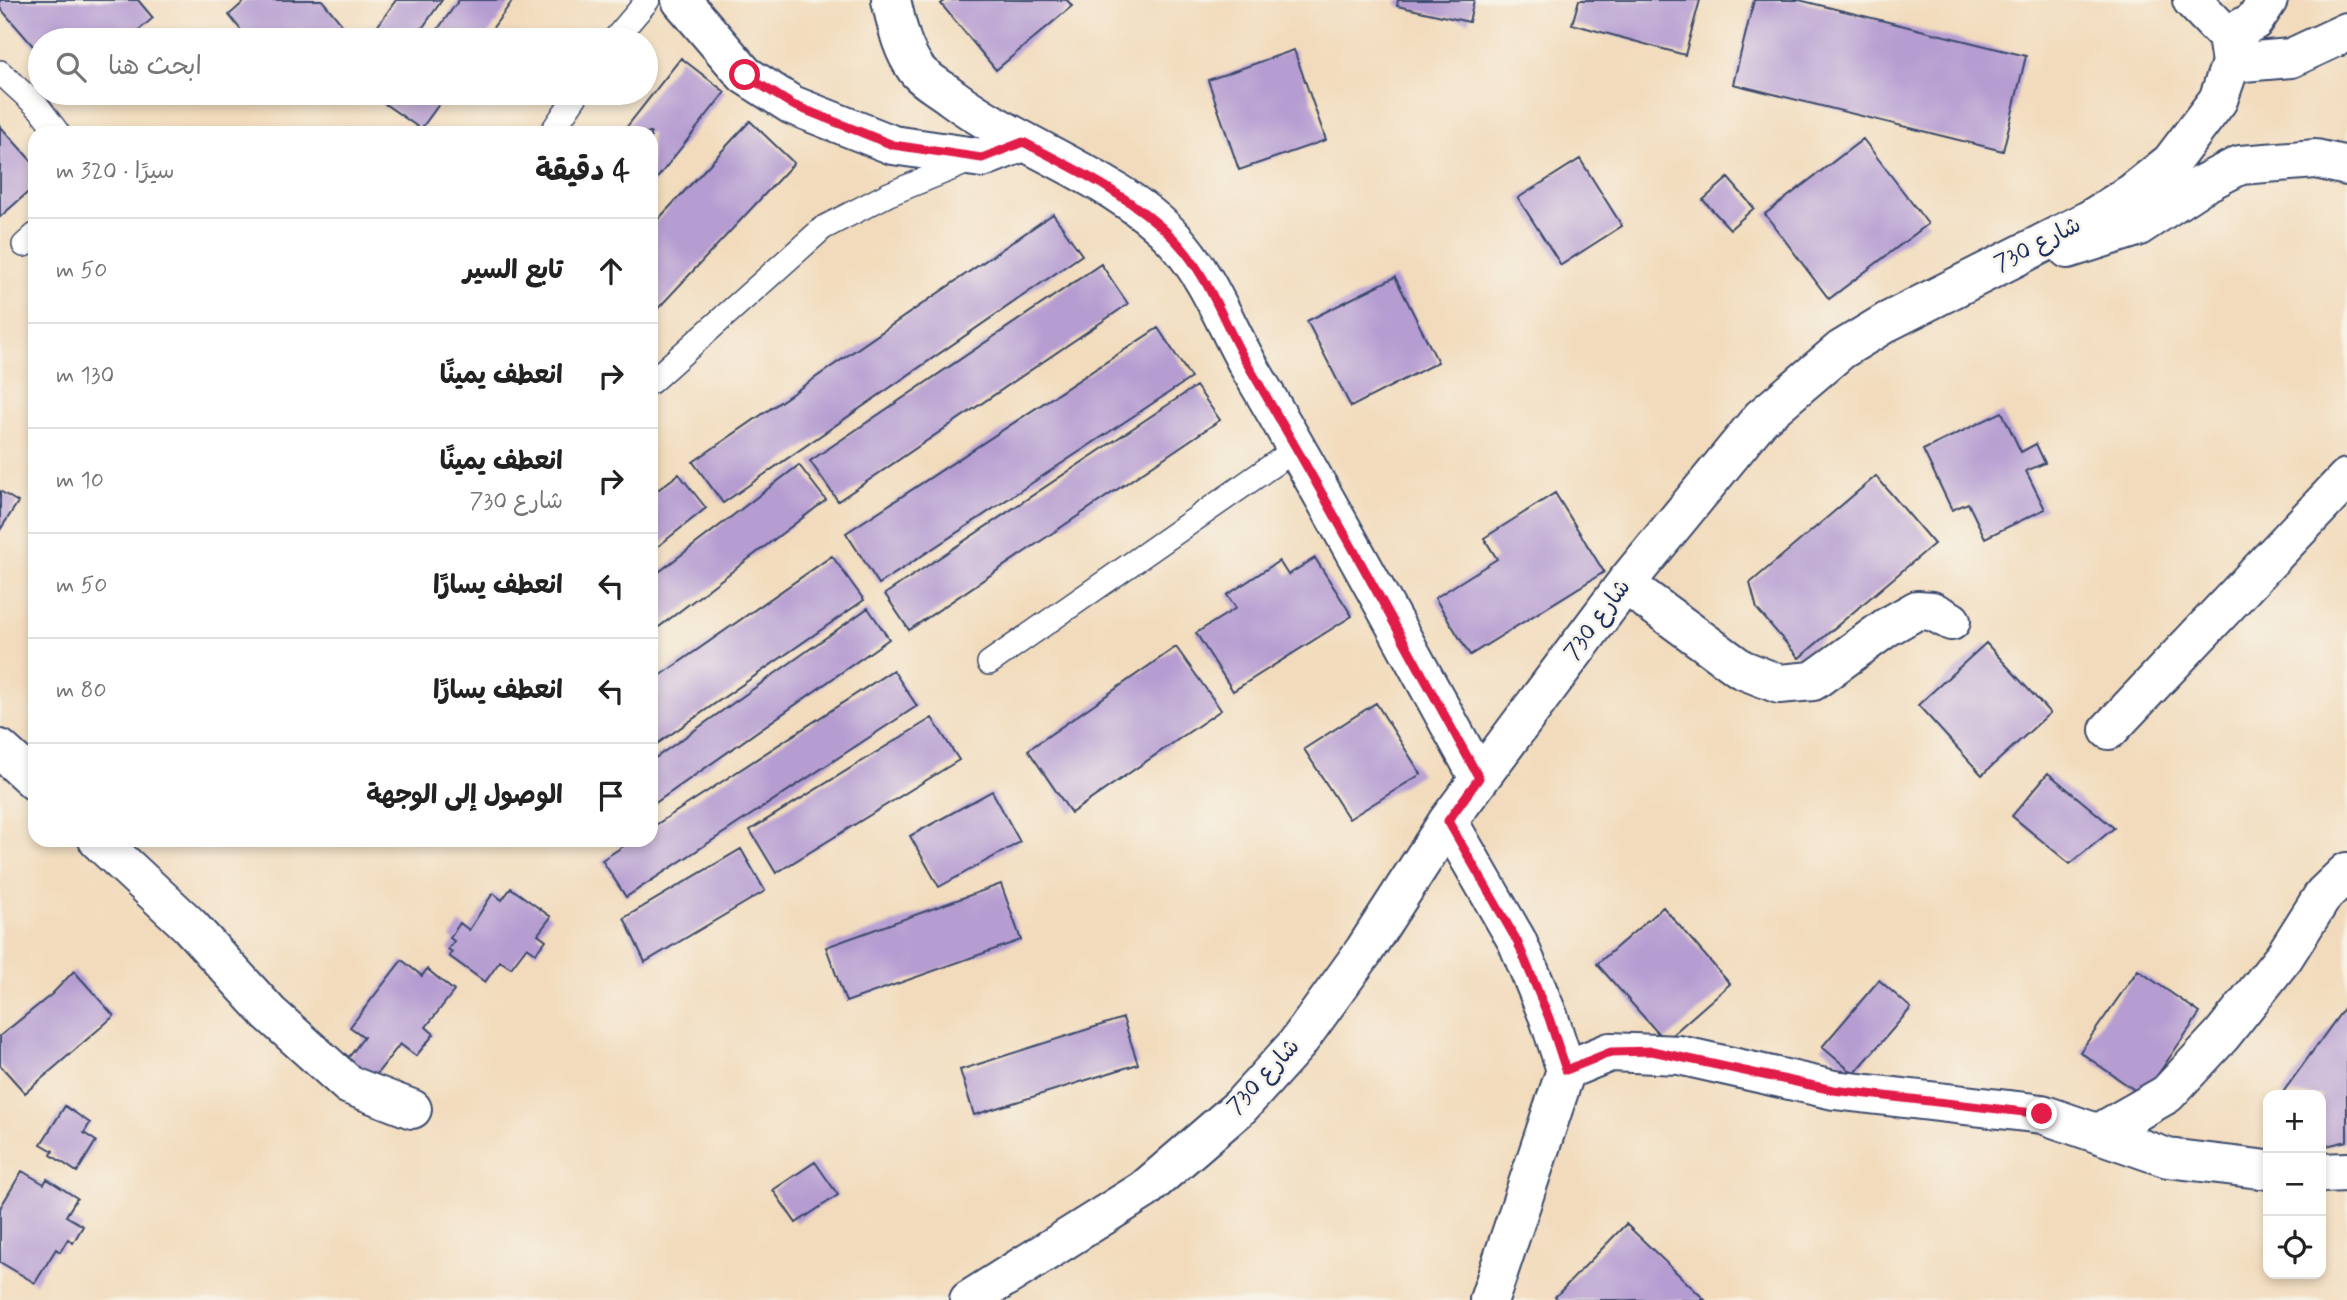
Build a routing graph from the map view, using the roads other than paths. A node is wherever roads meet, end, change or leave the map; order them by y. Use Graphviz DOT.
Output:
graph roads {
  1 [pos="648,0"];
  2 [pos="681,0"];
  3 [pos="891,0"];
  4 [pos="2192,0"];
  5 [pos="2268,0"];
  6 [pos="624,28"];
  7 [pos="2347,32"];
  8 [pos="2229,49"];
  9 [pos="0,72"];
  10 [pos="28,98"];
  11 [pos="36,105"];
  12 [pos="570,105"];
  13 [pos="53,126"];
  14 [pos="556,126"];
  15 [pos="1023,142"];
  16 [pos="978,157"];
  17 [pos="2347,166"];
  18 [pos="1966,281"];
  19 [pos="658,376"];
  20 [pos="1297,448"];
  21 [pos="2347,478"];
  22 [pos="1625,584"];
  23 [pos="1951,621"];
  24 [pos="989,663"];
  25 [pos="2109,730"];
  26 [pos="0,749"];
  27 [pos="28,775"];
  28 [pos="1479,778"];
  29 [pos="1448,821"];
  30 [pos="105,847"];
  31 [pos="2347,872"];
  32 [pos="1566,1070"];
  33 [pos="412,1109"];
  34 [pos="2099,1133"];
  35 [pos="2263,1169"];
  36 [pos="2347,1172"];
  37 [pos="2326,1173"];
  38 [pos="969,1300"];
  39 [pos="1489,1300"];
  1 -- 6 [label="lane"];
  2 -- 16 [label="street"];
  3 -- 15 [label="street"];
  4 -- 8 [label="street"];
  5 -- 8 [label="street"];
  7 -- 8 [label="street"];
  8 -- 18 [label="street, شارع 730"];
  9 -- 10 [label="lane"];
  11 -- 13 [label="lane"];
  12 -- 14 [label="lane"];
  15 -- 16 [label="street"];
  15 -- 20 [label="street"];
  16 -- 19 [label="lane"];
  17 -- 18 [label="street"];
  18 -- 22 [label="street, شارع 730"];
  20 -- 24 [label="lane"];
  20 -- 28 [label="street"];
  21 -- 25 [label="street"];
  22 -- 23 [label="street"];
  22 -- 28 [label="street, شارع 730"];
  26 -- 27 [label="street"];
  28 -- 29 [label="street, شارع 730"];
  29 -- 32 [label="street"];
  29 -- 38 [label="street, شارع 730"];
  30 -- 33 [label="street"];
  31 -- 34 [label="street"];
  32 -- 34 [label="street"];
  32 -- 39 [label="street"];
  34 -- 35 [label="street"];
  36 -- 37 [label="street"];
}
